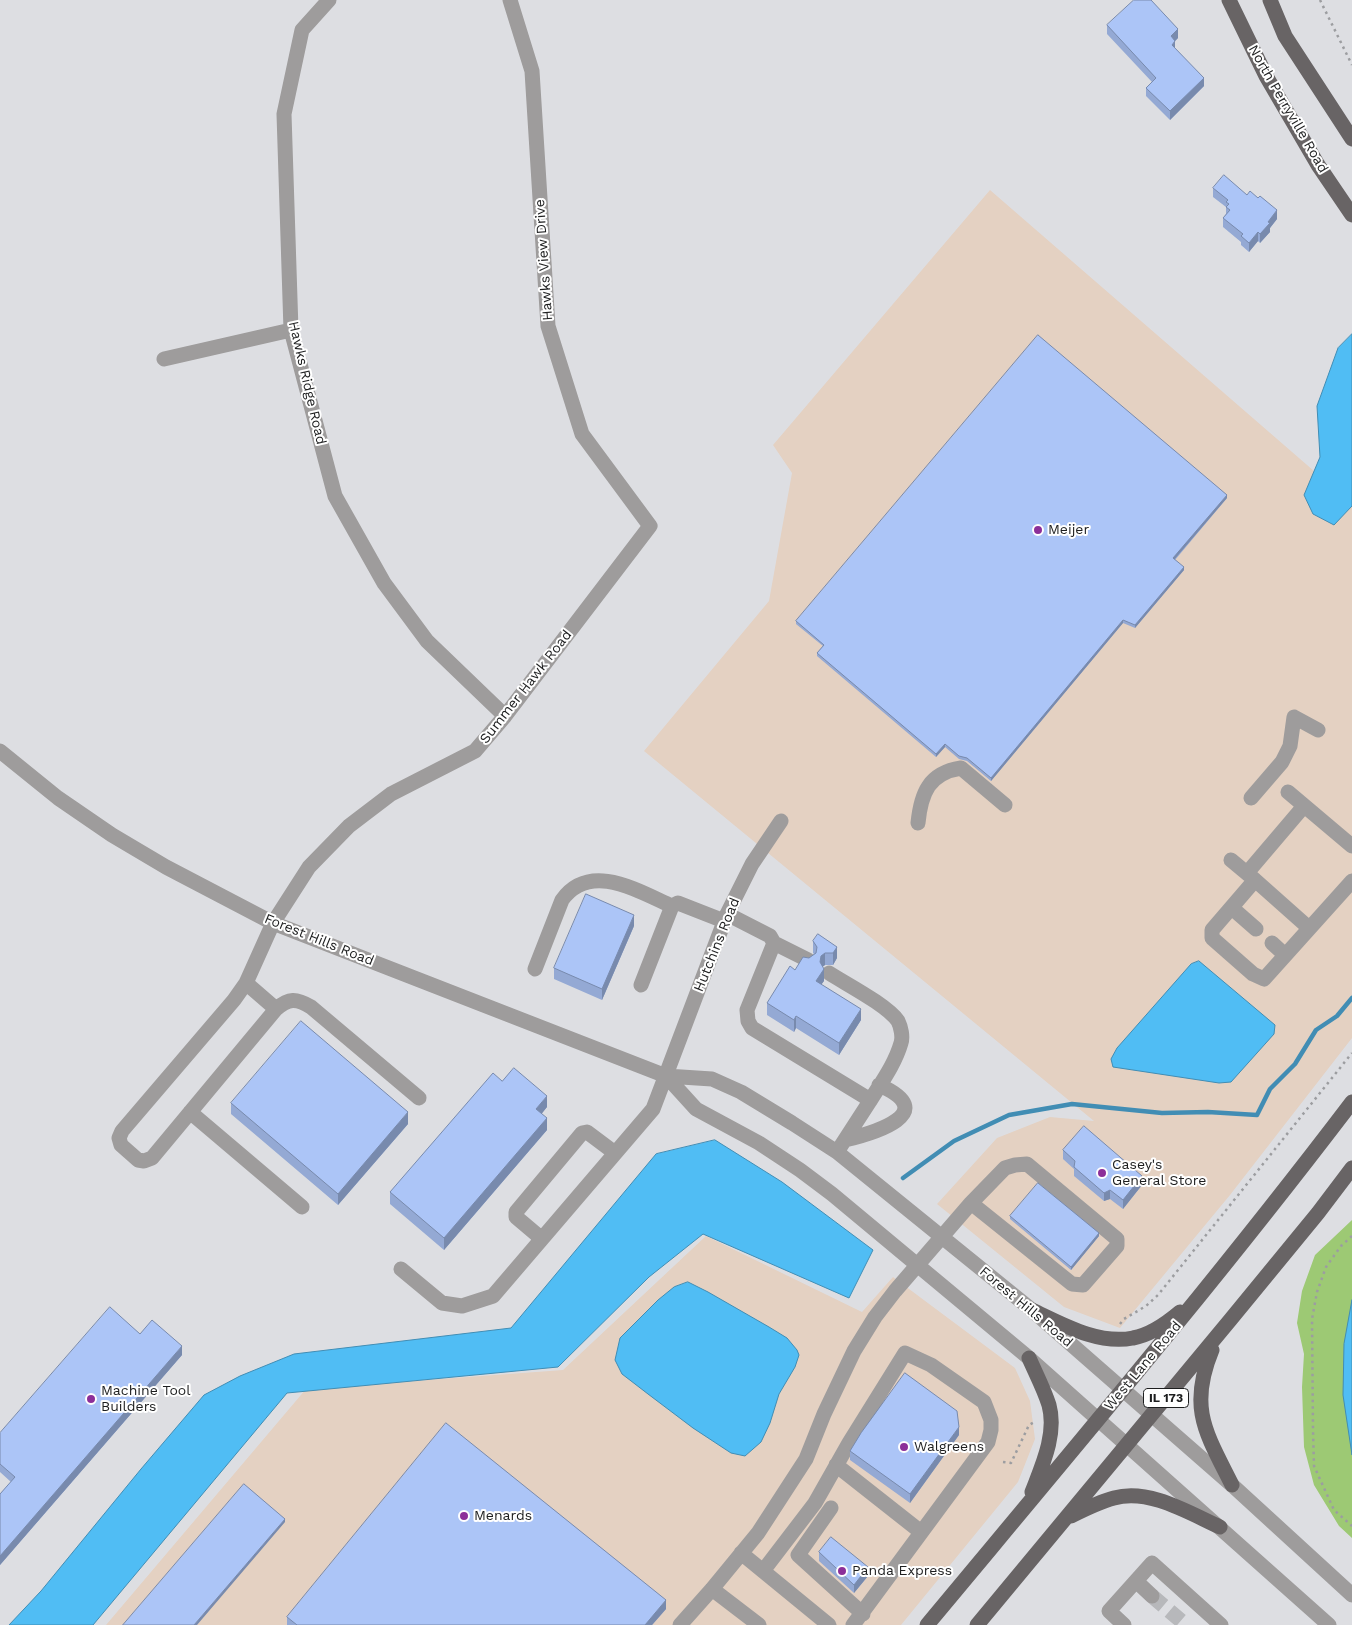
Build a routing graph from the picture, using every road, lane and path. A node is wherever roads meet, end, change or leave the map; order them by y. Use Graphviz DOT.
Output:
graph roads {
  1 [pos="329,0"];
  2 [pos="510,0"];
  3 [pos="1229,0"];
  4 [pos="1270,0"];
  5 [pos="1320,0"];
  6 [pos="1352,65"];
  7 [pos="1352,139"];
  8 [pos="1352,215"];
  9 [pos="291,330"];
  10 [pos="164,359"];
  11 [pos="650,526"];
  12 [pos="505,716"];
  13 [pos="1318,730"];
  14 [pos="0,751"];
  15 [pos="1288,792"];
  16 [pos="1251,798"];
  17 [pos="1005,805"];
  18 [pos="1304,806"];
  19 [pos="781,821"];
  20 [pos="918,823"];
  21 [pos="1352,846"];
  22 [pos="1231,860"];
  23 [pos="1251,877"];
  24 [pos="1352,881"];
  25 [pos="672,906"];
  26 [pos="1232,908"];
  27 [pos="726,918"];
  28 [pos="273,923"];
  29 [pos="1309,928"];
  30 [pos="1256,929"];
  31 [pos="774,943"];
  32 [pos="1272,943"];
  33 [pos="1285,955"];
  34 [pos="808,960"];
  35 [pos="535,969"];
  36 [pos="829,973"];
  37 [pos="246,983"];
  38 [pos="641,984"];
  39 [pos="276,1010"];
  40 [pos="1352,1053"];
  41 [pos="666,1076"];
  42 [pos="879,1085"];
  43 [pos="419,1098"];
  44 [pos="870,1101"];
  45 [pos="1352,1102"];
  46 [pos="190,1112"];
  47 [pos="841,1146"];
  48 [pos="615,1153"];
  49 [pos="1352,1168"];
  50 [pos="971,1203"];
  51 [pos="302,1207"];
  52 [pos="1352,1236"];
  53 [pos="941,1238"];
  54 [pos="542,1239"];
  55 [pos="917,1266"];
  56 [pos="401,1269"];
  57 [pos="1203,1294"];
  58 [pos="1032,1310"];
  59 [pos="1231,1320"];
  60 [pos="1120,1331"];
  61 [pos="1029,1358"];
  62 [pos="1123,1390"];
  63 [pos="1152,1415"];
  64 [pos="1098,1419"];
  65 [pos="1043,1420"];
  66 [pos="1128,1445"];
  67 [pos="1003,1462"];
  68 [pos="836,1465"];
  69 [pos="1232,1485"];
  70 [pos="1028,1503"];
  71 [pos="831,1508"];
  72 [pos="1067,1518"];
  73 [pos="1352,1526"];
  74 [pos="1220,1527"];
  75 [pos="921,1532"];
  76 [pos="741,1553"];
  77 [pos="763,1571"];
  78 [pos="1136,1581"];
  79 [pos="712,1589"];
  80 [pos="1352,1595"];
  81 [pos="1152,1596"];
  82 [pos="858,1619"];
  83 [pos="680,1625"];
  84 [pos="759,1625"];
  85 [pos="830,1625"];
  86 [pos="927,1625"];
  87 [pos="977,1625"];
  88 [pos="1124,1625"];
  89 [pos="1220,1625"];
  90 [pos="1329,1625"];
  1 -- 9 [label="street, Hawks Ridge Road"];
  2 -- 11 [label="street, Hawks View Drive"];
  3 -- 8 [label="main road, North Perryville Road"];
  4 -- 7 [label="main road"];
  5 -- 6 [label="path"];
  9 -- 10 [label="street"];
  9 -- 12 [label="street, Hawks Ridge Road"];
  11 -- 12 [label="street, Summer Hawk Road"];
  12 -- 28 [label="street, Summer Hawk Road"];
  13 -- 16 [label="street"];
  14 -- 28 [label="street, Forest Hills Road"];
  15 -- 18 [label="street"];
  17 -- 20 [label="street"];
  18 -- 21 [label="street"];
  18 -- 23 [label="street"];
  19 -- 27 [label="street, Hutchins Road"];
  22 -- 23 [label="street"];
  23 -- 26 [label="street"];
  23 -- 29 [label="street"];
  24 -- 29 [label="street"];
  25 -- 27 [label="street"];
  25 -- 35 [label="street"];
  25 -- 38 [label="street"];
  26 -- 30 [label="street"];
  26 -- 33 [label="street"];
  27 -- 31 [label="street"];
  27 -- 41 [label="street, Hutchins Road"];
  28 -- 37 [label="street, Summer Hawk Road"];
  28 -- 41 [label="street, Forest Hills Road"];
  29 -- 33 [label="street"];
  31 -- 34 [label="street"];
  31 -- 44 [label="street"];
  32 -- 33 [label="street"];
  36 -- 42 [label="street"];
  37 -- 39 [label="street"];
  37 -- 46 [label="street, Summer Hawk Road"];
  39 -- 43 [label="street"];
  39 -- 46 [label="street"];
  40 -- 60 [label="path"];
  41 -- 47 [label="street, Forest Hills Road"];
  41 -- 48 [label="street, Hutchins Road"];
  41 -- 55 [label="street, Forest Hills Road"];
  42 -- 44 [label="street"];
  42 -- 47 [label="street"];
  44 -- 47 [label="street"];
  45 -- 57 [label="main road, West Lane Road / IL 173"];
  46 -- 51 [label="street"];
  47 -- 53 [label="street, Forest Hills Road"];
  48 -- 54 [label="street, Hutchins Road"];
  48 -- 54 [label="street"];
  49 -- 59 [label="main road, IL 173"];
  50 -- 50 [label="street"];
  50 -- 53 [label="street"];
  52 -- 73 [label="path"];
  53 -- 55 [label="street"];
  53 -- 58 [label="street, Forest Hills Road"];
  54 -- 56 [label="street, Hutchins Road"];
  55 -- 61 [label="street, Forest Hills Road"];
  55 -- 76 [label="street"];
  57 -- 58 [label="main road"];
  57 -- 62 [label="main road, West Lane Road / IL 173"];
  58 -- 62 [label="street, Forest Hills Road"];
  59 -- 63 [label="main road, IL 173"];
  59 -- 69 [label="main road"];
  61 -- 64 [label="street, Forest Hills Road"];
  61 -- 70 [label="main road"];
  62 -- 63 [label="street, Forest Hills Road"];
  62 -- 64 [label="main road, West Lane Road / IL 173"];
  63 -- 66 [label="main road, IL 173"];
  63 -- 69 [label="street, Forest Hills Road"];
  64 -- 66 [label="street, Forest Hills Road"];
  64 -- 70 [label="main road, West Lane Road / IL 173"];
  65 -- 67 [label="path"];
  66 -- 72 [label="main road, IL 173"];
  66 -- 74 [label="street, Forest Hills Road"];
  68 -- 75 [label="street"];
  68 -- 75 [label="street"];
  68 -- 77 [label="street"];
  69 -- 80 [label="street, Forest Hills Road"];
  70 -- 86 [label="main road, West Lane Road / IL 173"];
  71 -- 82 [label="street"];
  72 -- 74 [label="main road"];
  72 -- 87 [label="main road, IL 173"];
  74 -- 90 [label="street, Forest Hills Road"];
  75 -- 82 [label="street"];
  76 -- 77 [label="street"];
  76 -- 79 [label="street"];
  77 -- 85 [label="street"];
  78 -- 81 [label="street"];
  78 -- 88 [label="street"];
  78 -- 89 [label="street"];
  79 -- 83 [label="street"];
  79 -- 84 [label="street"];
}
